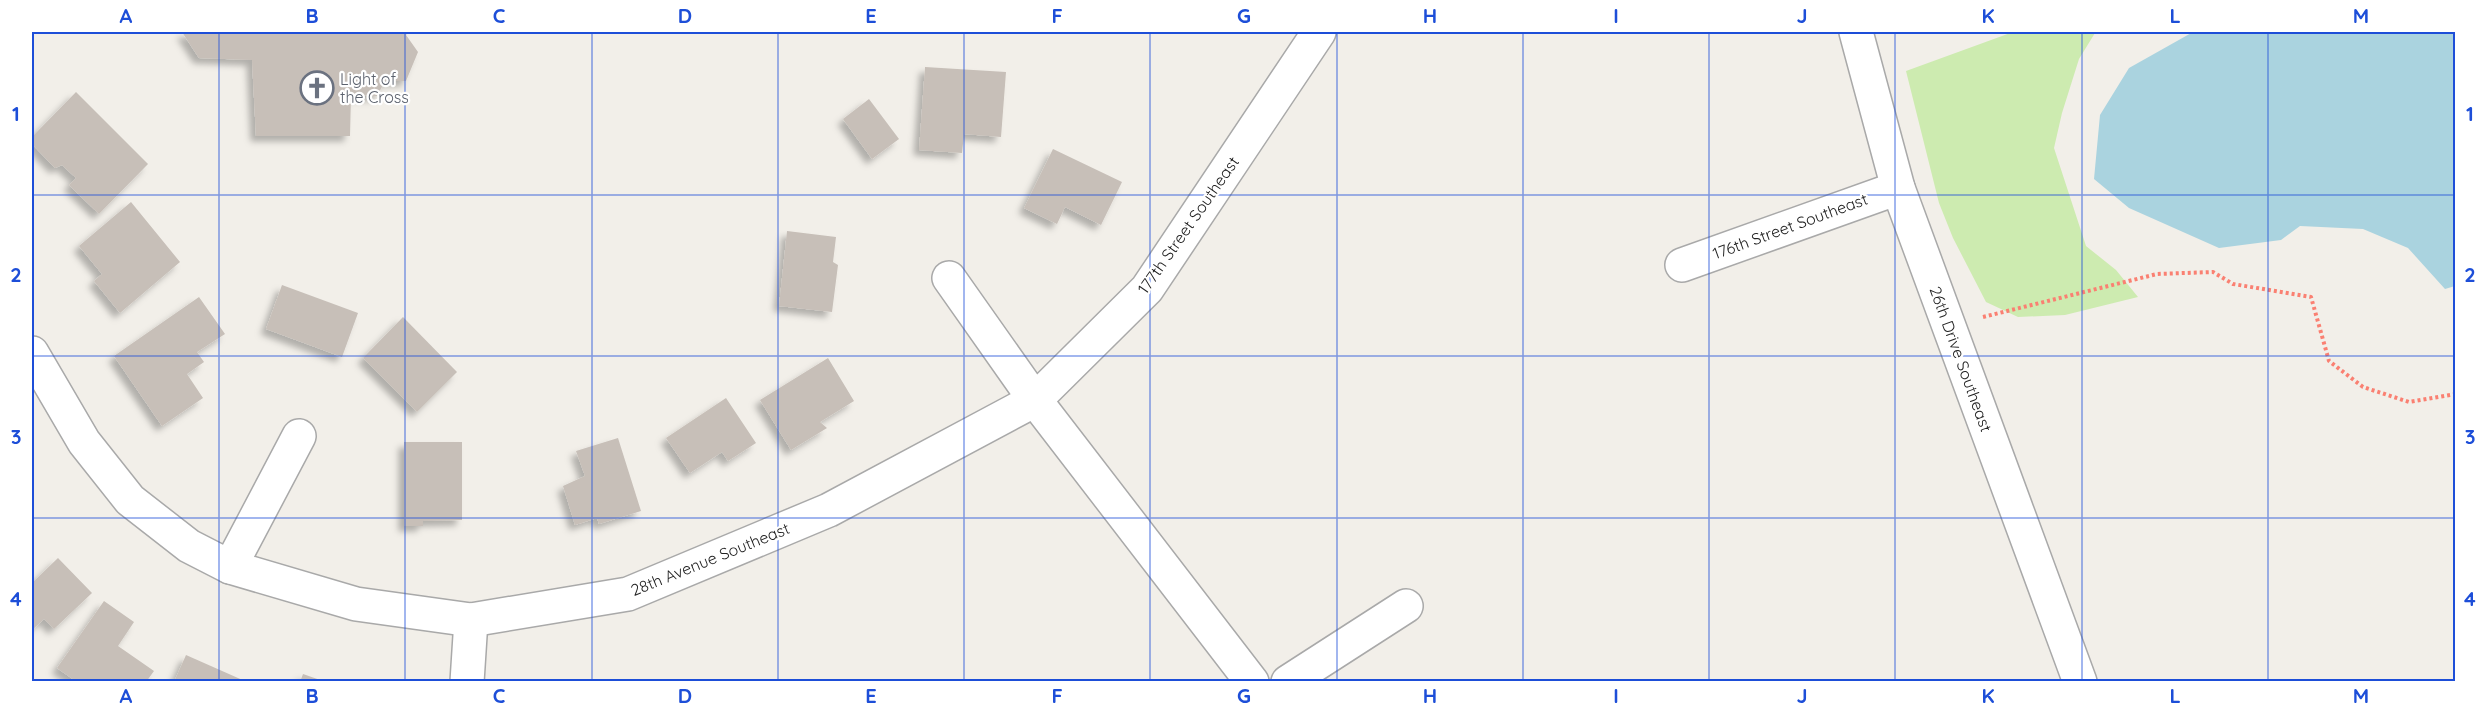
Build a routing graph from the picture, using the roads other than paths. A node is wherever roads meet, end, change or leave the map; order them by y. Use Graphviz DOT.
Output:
graph roads {
  1 [pos="1319,32"];
  2 [pos="1856,32"];
  3 [pos="1898,188"];
  4 [pos="1682,265"];
  5 [pos="949,278"];
  6 [pos="32,353"];
  7 [pos="1035,400"];
  8 [pos="299,436"];
  9 [pos="230,567"];
  10 [pos="1406,606"];
  11 [pos="471,620"];
  12 [pos="467,681"];
  13 [pos="1252,681"];
  14 [pos="1288,681"];
  15 [pos="2080,681"];
  1 -- 7 [label="street, 177th Street Southeast"];
  2 -- 3 [label="street, 26th Drive Southeast"];
  3 -- 4 [label="street, 176th Street Southeast"];
  3 -- 15 [label="street, 26th Drive Southeast"];
  5 -- 7 [label="street"];
  6 -- 9 [label="street, 28th Avenue Southeast"];
  7 -- 11 [label="street, 28th Avenue Southeast"];
  7 -- 13 [label="street"];
  8 -- 9 [label="street"];
  9 -- 11 [label="street, 28th Avenue Southeast"];
  10 -- 14 [label="street"];
  11 -- 12 [label="street"];
}
